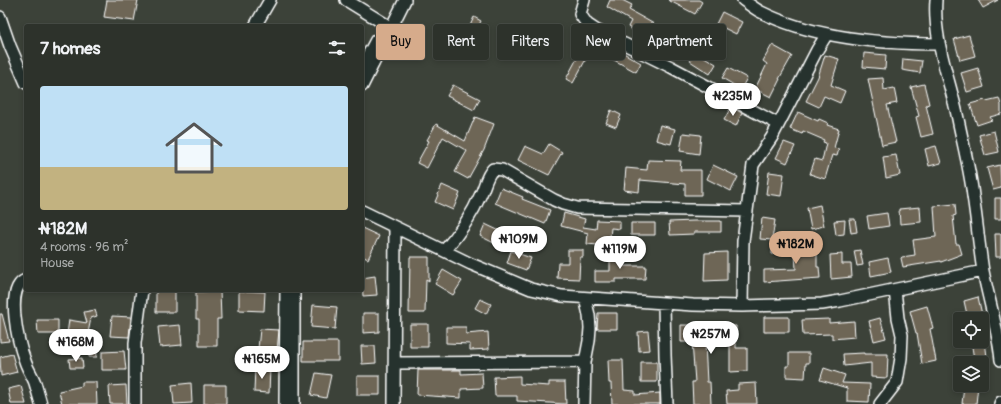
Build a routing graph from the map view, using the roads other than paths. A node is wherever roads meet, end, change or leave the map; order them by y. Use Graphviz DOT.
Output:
graph roads {
  1 [pos="270,0"];
  2 [pos="346,0"];
  3 [pos="397,0"];
  4 [pos="405,0"];
  5 [pos="584,0"];
  6 [pos="743,0"];
  7 [pos="936,0"];
  8 [pos="0,17"];
  9 [pos="256,24"];
  10 [pos="385,24"];
  11 [pos="806,28"];
  12 [pos="827,34"];
  13 [pos="376,40"];
  14 [pos="939,44"];
  15 [pos="817,50"];
  16 [pos="364,62"];
  17 [pos="24,78"];
  18 [pos="364,82"];
  19 [pos="778,124"];
  20 [pos="747,211"];
  21 [pos="364,212"];
  22 [pos="395,228"];
  23 [pos="444,251"];
  24 [pos="983,271"];
  25 [pos="24,280"];
  26 [pos="895,290"];
  27 [pos="142,292"];
  28 [pos="286,292"];
  29 [pos="294,292"];
  30 [pos="585,298"];
  31 [pos="664,303"];
  32 [pos="742,306"];
  33 [pos="1001,360"];
  34 [pos="584,362"];
  35 [pos="395,363"];
  36 [pos="41,404"];
  37 [pos="135,404"];
  38 [pos="285,404"];
  39 [pos="294,404"];
  40 [pos="394,404"];
  41 [pos="584,404"];
  42 [pos="667,404"];
  43 [pos="880,404"];
  1 -- 9 [label="street"];
  2 -- 10 [label="street"];
  3 -- 10 [label="street"];
  4 -- 18 [label="street"];
  5 -- 19 [label="street"];
  6 -- 11 [label="street"];
  7 -- 14 [label="street"];
  8 -- 17 [label="street"];
  11 -- 12 [label="street"];
  11 -- 15 [label="street"];
  12 -- 14 [label="street"];
  12 -- 15 [label="street"];
  13 -- 16 [label="street"];
  14 -- 24 [label="street"];
  15 -- 19 [label="street"];
  19 -- 20 [label="street"];
  20 -- 23 [label="street"];
  20 -- 32 [label="street"];
  21 -- 22 [label="street"];
  22 -- 23 [label="street"];
  22 -- 35 [label="street"];
  23 -- 30 [label="street"];
  24 -- 26 [label="street"];
  24 -- 33 [label="street"];
  25 -- 36 [label="street"];
  26 -- 32 [label="street"];
  26 -- 43 [label="street"];
  27 -- 37 [label="street"];
  28 -- 38 [label="street"];
  29 -- 39 [label="street"];
  30 -- 31 [label="street"];
  30 -- 34 [label="street"];
  31 -- 32 [label="street"];
  31 -- 42 [label="street"];
  34 -- 35 [label="street"];
  34 -- 41 [label="street"];
  35 -- 40 [label="street"];
}
